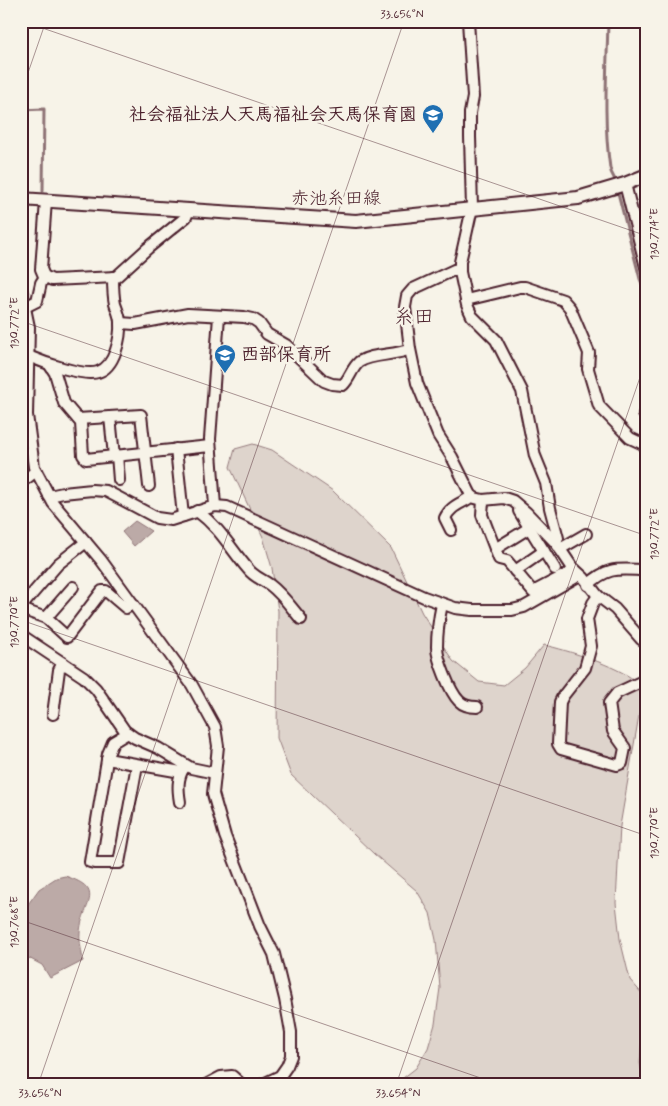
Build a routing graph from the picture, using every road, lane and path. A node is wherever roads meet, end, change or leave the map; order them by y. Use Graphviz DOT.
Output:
graph roads {
  1 [pos="468,21"];
  2 [pos="647,175"];
  3 [pos="625,184"];
  4 [pos="21,199"];
  5 [pos="46,201"];
  6 [pos="472,208"];
  7 [pos="190,210"];
  8 [pos="460,269"];
  9 [pos="647,271"];
  10 [pos="45,277"];
  11 [pos="113,278"];
  12 [pos="21,289"];
  13 [pos="466,300"];
  14 [pos="25,307"];
  15 [pos="219,316"];
  16 [pos="120,323"];
  17 [pos="410,349"];
  18 [pos="28,356"];
  19 [pos="49,364"];
  20 [pos="110,417"];
  21 [pos="78,419"];
  22 [pos="24,420"];
  23 [pos="210,446"];
  24 [pos="647,449"];
  25 [pos="176,450"];
  26 [pos="145,453"];
  27 [pos="115,456"];
  28 [pos="36,471"];
  29 [pos="119,480"];
  30 [pos="21,481"];
  31 [pos="149,486"];
  32 [pos="49,496"];
  33 [pos="472,496"];
  34 [pos="483,500"];
  35 [pos="215,506"];
  36 [pos="520,508"];
  37 [pos="197,512"];
  38 [pos="183,516"];
  39 [pos="529,528"];
  40 [pos="451,530"];
  41 [pos="586,534"];
  42 [pos="86,542"];
  43 [pos="558,546"];
  44 [pos="495,549"];
  45 [pos="544,551"];
  46 [pos="647,558"];
  47 [pos="555,569"];
  48 [pos="515,571"];
  49 [pos="578,572"];
  50 [pos="588,584"];
  51 [pos="73,587"];
  52 [pos="598,596"];
  53 [pos="132,604"];
  54 [pos="442,604"];
  55 [pos="21,608"];
  56 [pos="46,618"];
  57 [pos="301,619"];
  58 [pos="21,635"];
  59 [pos="647,643"];
  60 [pos="63,663"];
  61 [pos="647,679"];
  62 [pos="477,707"];
  63 [pos="53,714"];
  64 [pos="128,733"];
  65 [pos="108,759"];
  66 [pos="137,764"];
  67 [pos="183,768"];
  68 [pos="215,773"];
  69 [pos="180,802"];
  70 [pos="206,1085"];
  71 [pos="242,1085"];
  72 [pos="261,1085"];
  1 -- 6 [label="street"];
  2 -- 3 [label="main road, 赤池糸田線"];
  3 -- 6 [label="main road, 赤池糸田線"];
  3 -- 9 [label="street"];
  4 -- 5 [label="main road, 赤池糸田線"];
  5 -- 7 [label="main road, 赤池糸田線"];
  5 -- 10 [label="street"];
  6 -- 7 [label="main road, 赤池糸田線"];
  6 -- 8 [label="street"];
  7 -- 11 [label="street"];
  8 -- 13 [label="street"];
  8 -- 17 [label="street"];
  10 -- 11 [label="street"];
  10 -- 14 [label="street"];
  11 -- 16 [label="street"];
  12 -- 14 [label="street"];
  13 -- 24 [label="street"];
  13 -- 43 [label="street"];
  14 -- 18 [label="street"];
  15 -- 16 [label="street"];
  15 -- 17 [label="street"];
  15 -- 23 [label="street"];
  16 -- 19 [label="street"];
  17 -- 33 [label="street"];
  18 -- 19 [label="street"];
  18 -- 22 [label="street"];
  19 -- 21 [label="street"];
  20 -- 21 [label="street"];
  20 -- 26 [label="street"];
  20 -- 27 [label="street"];
  21 -- 27 [label="street"];
  22 -- 28 [label="street"];
  23 -- 25 [label="street"];
  23 -- 35 [label="street"];
  25 -- 26 [label="street"];
  25 -- 38 [label="street"];
  26 -- 27 [label="street"];
  26 -- 31 [label="street"];
  27 -- 29 [label="street"];
  28 -- 30 [label="street"];
  28 -- 32 [label="street"];
  32 -- 38 [label="street"];
  32 -- 42 [label="street"];
  33 -- 34 [label="street"];
  33 -- 40 [label="street"];
  34 -- 36 [label="street"];
  34 -- 44 [label="street"];
  35 -- 37 [label="street"];
  35 -- 54 [label="street"];
  36 -- 39 [label="street"];
  36 -- 43 [label="street"];
  37 -- 38 [label="street"];
  37 -- 57 [label="street"];
  39 -- 44 [label="street"];
  39 -- 45 [label="street"];
  41 -- 43 [label="street"];
  42 -- 53 [label="street"];
  42 -- 55 [label="street"];
  43 -- 49 [label="street"];
  44 -- 48 [label="street"];
  45 -- 47 [label="street"];
  45 -- 48 [label="street"];
  46 -- 50 [label="street"];
  48 -- 49 [label="street"];
  49 -- 50 [label="street"];
  49 -- 54 [label="street"];
  50 -- 52 [label="street"];
  51 -- 56 [label="street"];
  52 -- 59 [label="street"];
  52 -- 61 [label="street"];
  53 -- 56 [label="street"];
  53 -- 68 [label="street"];
  54 -- 62 [label="street"];
  55 -- 56 [label="street"];
  58 -- 60 [label="street"];
  60 -- 63 [label="street"];
  60 -- 64 [label="street"];
  64 -- 65 [label="street"];
  64 -- 67 [label="street"];
  65 -- 66 [label="street"];
  65 -- 66 [label="street"];
  66 -- 67 [label="street"];
  67 -- 68 [label="street"];
  67 -- 69 [label="street"];
  68 -- 72 [label="street"];
  70 -- 71 [label="street"];
}
